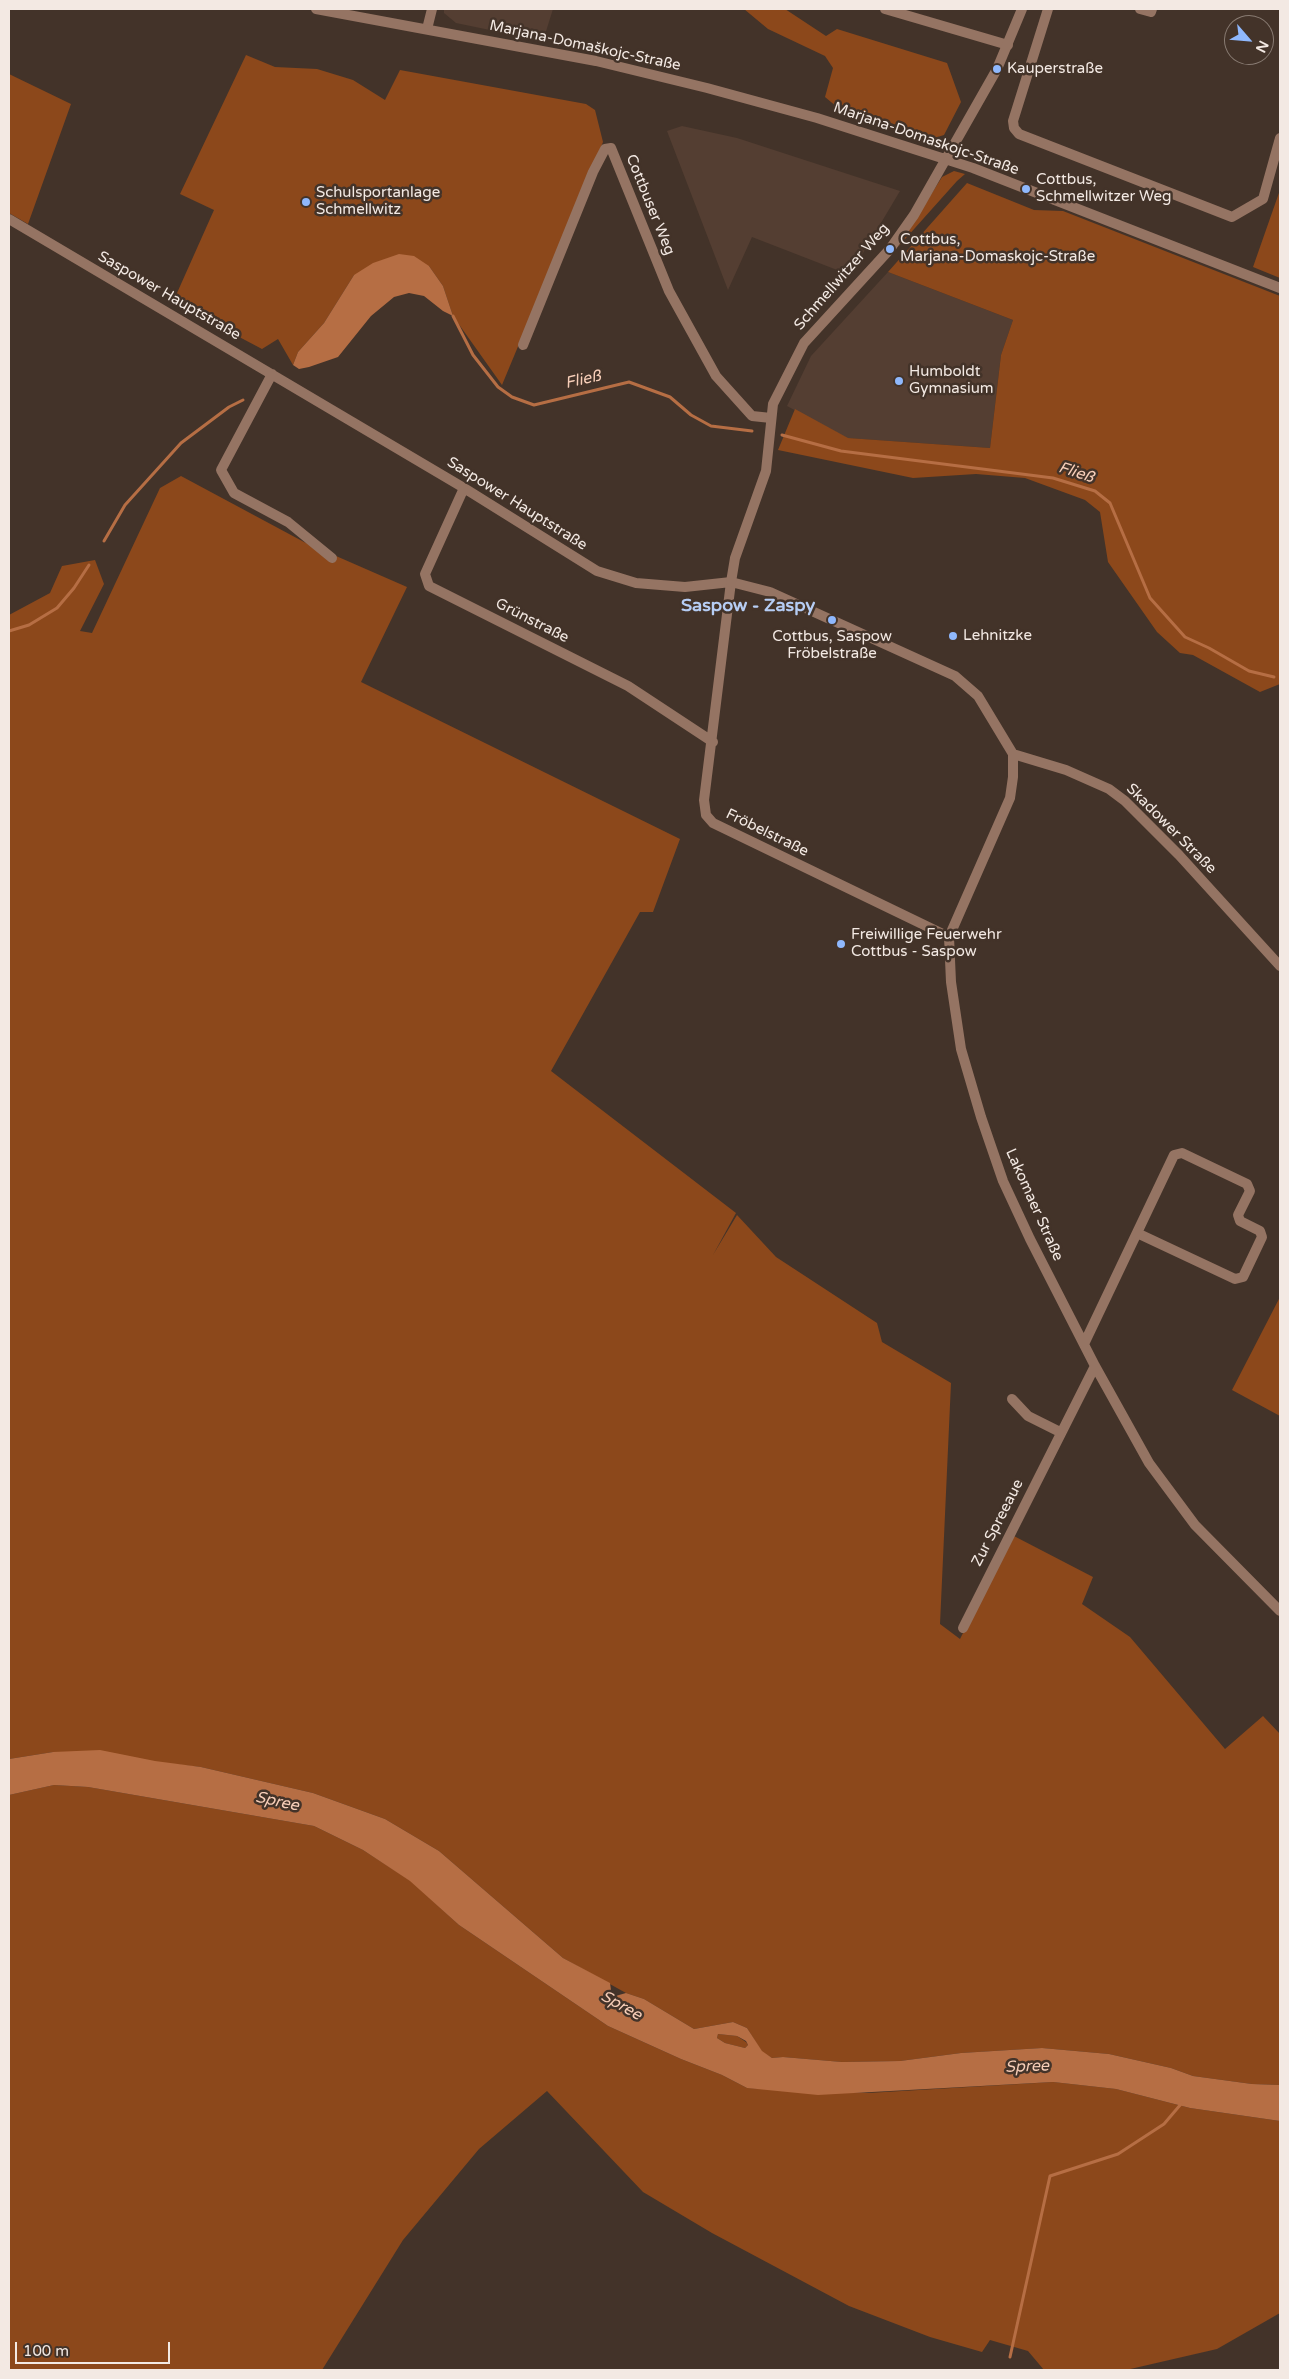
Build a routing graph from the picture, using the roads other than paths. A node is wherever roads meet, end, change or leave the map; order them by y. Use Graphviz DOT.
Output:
graph roads {
  1 [pos="316,9"];
  2 [pos="432,9"];
  3 [pos="885,9"];
  4 [pos="1022,9"];
  5 [pos="1048,9"];
  6 [pos="1140,9"];
  7 [pos="1152,9"];
  8 [pos="427,29"];
  9 [pos="1008,45"];
  10 [pos="817,118"];
  11 [pos="1280,138"];
  12 [pos="945,159"];
  13 [pos="9,219"];
  14 [pos="1280,288"];
  15 [pos="523,344"];
  16 [pos="272,374"];
  17 [pos="771,418"];
  18 [pos="464,488"];
  19 [pos="332,558"];
  20 [pos="731,582"];
  21 [pos="713,742"];
  22 [pos="1013,754"];
  23 [pos="949,937"];
  24 [pos="1280,966"];
  25 [pos="1137,1233"];
  26 [pos="1084,1344"];
  27 [pos="1095,1366"];
  28 [pos="1012,1399"];
  29 [pos="1060,1432"];
  30 [pos="1280,1611"];
  31 [pos="963,1628"];
  1 -- 8 [label="street, Marjana-Domaškojc-Straße"];
  2 -- 8 [label="street"];
  3 -- 9 [label="street"];
  4 -- 9 [label="street, Schmellwitzer Weg"];
  5 -- 11 [label="street"];
  6 -- 7 [label="street"];
  8 -- 10 [label="street, Marjana-Domaškojc-Straße"];
  9 -- 12 [label="street, Schmellwitzer Weg"];
  10 -- 12 [label="street, Marjana-Domaskojc-Straße"];
  12 -- 14 [label="street, Marjana-Domaskojc-Straße"];
  12 -- 17 [label="street, Schmellwitzer Weg"];
  13 -- 16 [label="street, Saspower Hauptstraße"];
  15 -- 17 [label="street, Cottbuser Weg"];
  16 -- 18 [label="street, Saspower Hauptstraße"];
  16 -- 19 [label="street"];
  17 -- 20 [label="street, Schmellwitzer Weg"];
  18 -- 20 [label="street, Saspower Hauptstraße"];
  18 -- 21 [label="street, Grünstraße"];
  20 -- 21 [label="street, Fröbelstraße"];
  20 -- 22 [label="street, Saspower Hauptstraße"];
  21 -- 23 [label="street, Fröbelstraße"];
  22 -- 23 [label="street, Lakomaer Straße"];
  22 -- 24 [label="street, Skadower Straße"];
  23 -- 26 [label="street, Lakomaer Straße"];
  25 -- 25 [label="street"];
  25 -- 26 [label="street"];
  26 -- 27 [label="street, Lakomaer Straße"];
  27 -- 29 [label="street, Zur Spreeaue"];
  27 -- 30 [label="street, Lakomaer Straße"];
  28 -- 29 [label="street"];
  29 -- 31 [label="street, Zur Spreeaue"];
}
